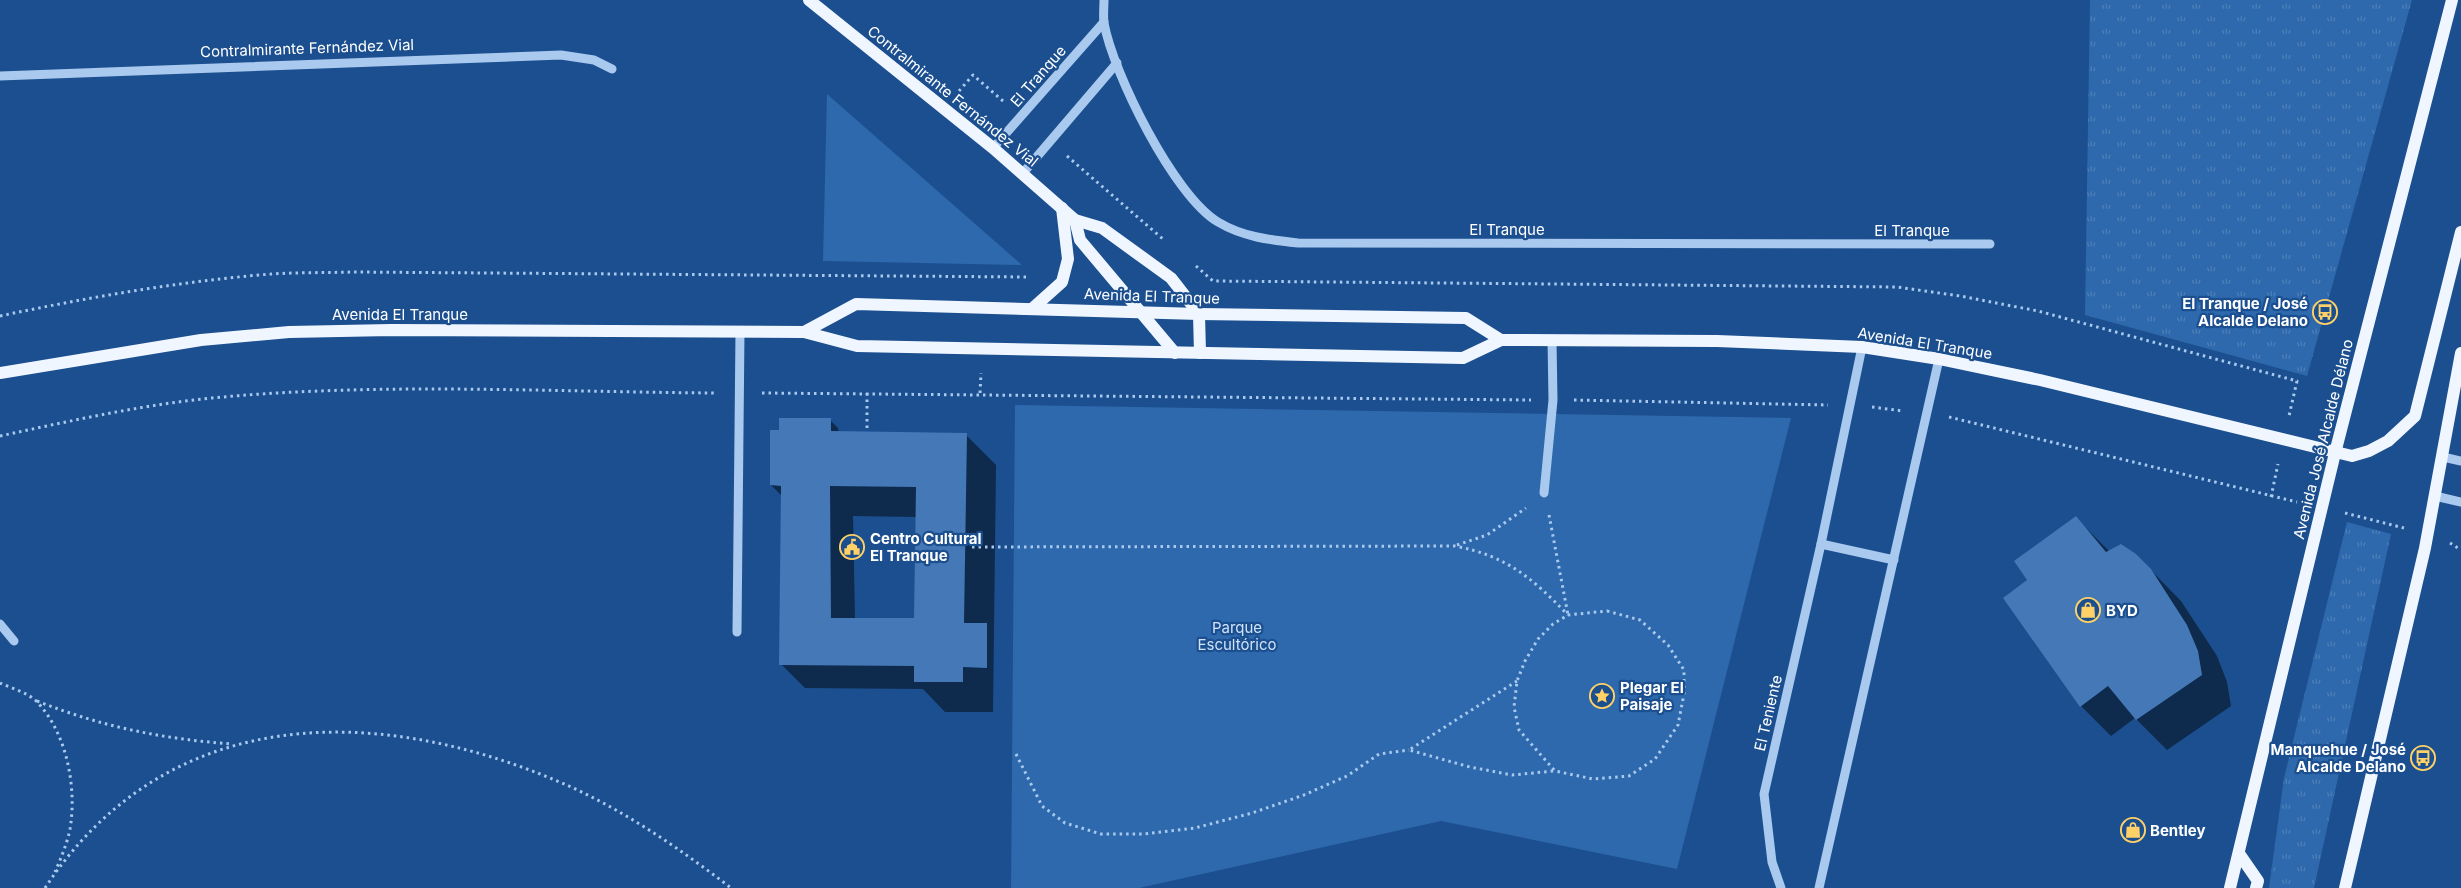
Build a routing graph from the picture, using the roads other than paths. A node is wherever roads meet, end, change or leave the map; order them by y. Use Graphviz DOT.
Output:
graph roads {
  1 [pos="809,0"];
  2 [pos="1104,0"];
  3 [pos="2452,0"];
  4 [pos="1104,22"];
  5 [pos="1117,64"];
  6 [pos="612,69"];
  7 [pos="0,76"];
  8 [pos="993,148"];
  9 [pos="1023,173"];
  10 [pos="1062,208"];
  11 [pos="1075,220"];
  12 [pos="2461,232"];
  13 [pos="1990,244"];
  14 [pos="1033,308"];
  15 [pos="1142,312"];
  16 [pos="1199,314"];
  17 [pos="740,331"];
  18 [pos="804,332"];
  19 [pos="1501,340"];
  20 [pos="1552,340"];
  21 [pos="1862,348"];
  22 [pos="1200,352"];
  23 [pos="1175,353"];
  24 [pos="2461,353"];
  25 [pos="1939,359"];
  26 [pos="0,373"];
  27 [pos="2335,453"];
  28 [pos="2443,457"];
  29 [pos="2461,461"];
  30 [pos="1544,493"];
  31 [pos="2435,496"];
  32 [pos="2461,502"];
  33 [pos="1821,544"];
  34 [pos="1894,560"];
  35 [pos="0,624"];
  36 [pos="737,632"];
  37 [pos="14,641"];
  38 [pos="2240,855"];
  39 [pos="1781,888"];
  40 [pos="1819,888"];
  41 [pos="2230,888"];
  42 [pos="2256,888"];
  43 [pos="2345,888"];
  1 -- 8 [label="main road, Contralmirante Fernández Vial"];
  2 -- 4 [label="street, El Tranque"];
  3 -- 27 [label="main road, Avenida José Alcalde Délano"];
  4 -- 5 [label="street, El Tranque"];
  4 -- 8 [label="street, El Tranque"];
  5 -- 9 [label="street"];
  5 -- 13 [label="street, El Tranque"];
  6 -- 7 [label="street, Contralmirante Fernández Vial"];
  8 -- 9 [label="main road, Contralmirante Fernández Vial"];
  9 -- 10 [label="main road, Contralmirante Fernández Vial"];
  10 -- 11 [label="main road, Contralmirante Fernández Vial"];
  10 -- 14 [label="main road"];
  11 -- 15 [label="main road, Contralmirante Fernández Vial"];
  11 -- 16 [label="main road, Contralmirante Fernández Vial"];
  12 -- 27 [label="main road, Avenida El Tranque"];
  14 -- 15 [label="main road, Avenida El Tranque"];
  14 -- 18 [label="main road, Avenida El Tranque"];
  15 -- 16 [label="main road, Avenida El Tranque"];
  15 -- 23 [label="main road, Contralmirante Fernández Vial"];
  16 -- 19 [label="main road, Avenida El Tranque"];
  16 -- 22 [label="main road"];
  17 -- 18 [label="main road, Avenida El Tranque"];
  17 -- 26 [label="main road, Avenida El Tranque"];
  17 -- 36 [label="street"];
  18 -- 23 [label="main road, Avenida El Tranque"];
  19 -- 20 [label="main road, Avenida El Tranque"];
  19 -- 22 [label="main road, Avenida El Tranque"];
  20 -- 21 [label="main road, Avenida El Tranque"];
  20 -- 30 [label="street"];
  21 -- 25 [label="main road, Avenida El Tranque"];
  21 -- 33 [label="street, El Teniente"];
  22 -- 23 [label="main road, Avenida El Tranque"];
  24 -- 28 [label="main road"];
  25 -- 27 [label="main road, Avenida El Tranque"];
  25 -- 34 [label="street"];
  27 -- 38 [label="main road, Avenida José Alcalde Délano"];
  28 -- 29 [label="street"];
  28 -- 31 [label="main road"];
  31 -- 32 [label="street"];
  31 -- 43 [label="main road"];
  33 -- 34 [label="street"];
  33 -- 39 [label="street, El Teniente"];
  34 -- 40 [label="street"];
  35 -- 37 [label="street"];
  38 -- 41 [label="main road, Avenida José Alcalde Délano"];
  38 -- 42 [label="main road"];
}
